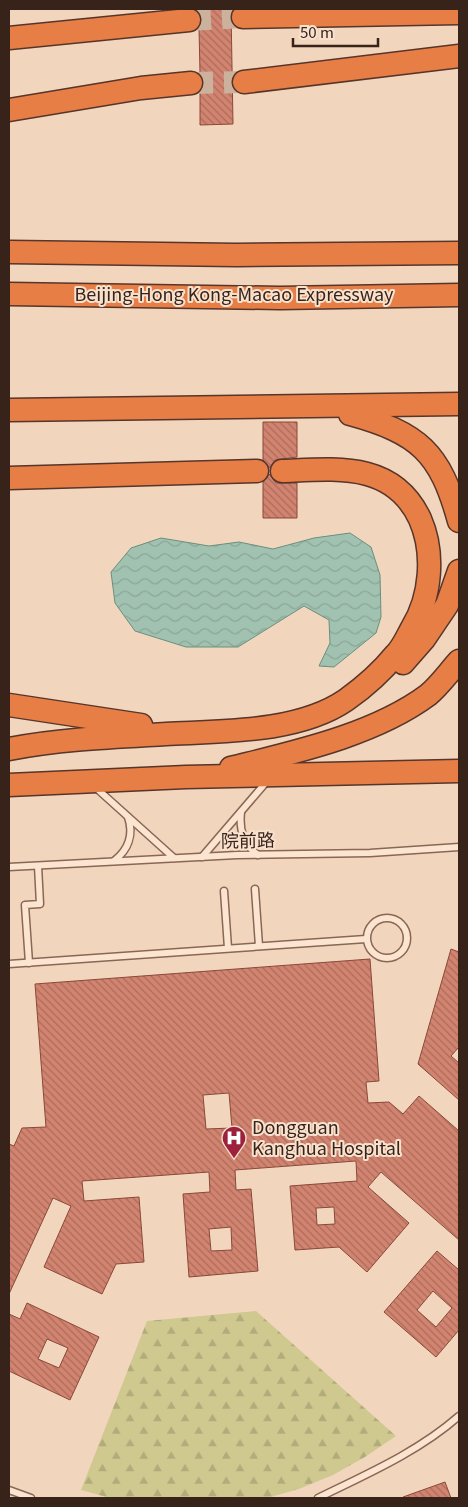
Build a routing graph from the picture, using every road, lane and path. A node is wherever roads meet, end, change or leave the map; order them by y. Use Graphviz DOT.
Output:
graph roads {
  1 [pos="459,12"];
  2 [pos="243,17"];
  3 [pos="189,20"];
  4 [pos="9,38"];
  5 [pos="459,56"];
  6 [pos="244,82"];
  7 [pos="191,83"];
  8 [pos="9,110"];
  9 [pos="9,252"];
  10 [pos="459,253"];
  11 [pos="9,294"];
  12 [pos="459,295"];
  13 [pos="459,404"];
  14 [pos="284,406"];
  15 [pos="9,410"];
  16 [pos="256,471"];
  17 [pos="282,471"];
  18 [pos="9,478"];
  19 [pos="459,522"];
  20 [pos="459,571"];
  21 [pos="459,661"];
  22 [pos="9,694"];
  23 [pos="345,700"];
  24 [pos="9,705"];
  25 [pos="71,714"];
  26 [pos="205,732"];
  27 [pos="11,749"];
  28 [pos="459,771"];
  29 [pos="272,776"];
  30 [pos="186,777"];
  31 [pos="89,781"];
  32 [pos="9,785"];
  33 [pos="241,812"];
  34 [pos="128,816"];
  35 [pos="459,847"];
  36 [pos="258,855"];
  37 [pos="202,857"];
  38 [pos="174,858"];
  39 [pos="114,862"];
  40 [pos="38,866"];
  41 [pos="9,867"];
  42 [pos="255,889"];
  43 [pos="224,891"];
  44 [pos="366,939"];
  45 [pos="260,946"];
  46 [pos="228,948"];
  47 [pos="29,963"];
  48 [pos="9,964"];
  49 [pos="459,1416"];
  50 [pos="9,1490"];
  51 [pos="31,1498"];
  52 [pos="318,1498"];
  1 -- 2 [label="highway"];
  3 -- 4 [label="highway"];
  5 -- 6 [label="highway"];
  7 -- 8 [label="highway"];
  9 -- 10 [label="highway"];
  11 -- 12 [label="highway, Beijing-Hong Kong-Macao Expressway"];
  13 -- 14 [label="highway"];
  14 -- 15 [label="highway"];
  14 -- 19 [label="highway"];
  16 -- 18 [label="highway"];
  17 -- 23 [label="highway"];
  20 -- 23 [label="highway"];
  21 -- 30 [label="highway"];
  22 -- 25 [label="highway"];
  23 -- 26 [label="highway"];
  24 -- 25 [label="highway"];
  25 -- 26 [label="highway"];
  26 -- 27 [label="highway"];
  28 -- 29 [label="highway"];
  29 -- 30 [label="highway"];
  29 -- 33 [label="lane"];
  30 -- 31 [label="highway"];
  31 -- 32 [label="highway"];
  31 -- 34 [label="lane"];
  33 -- 36 [label="lane"];
  33 -- 37 [label="lane"];
  34 -- 38 [label="lane"];
  34 -- 39 [label="lane"];
  35 -- 36 [label="lane, 院前路"];
  36 -- 37 [label="lane, 院前路"];
  37 -- 38 [label="lane, 院前路"];
  38 -- 39 [label="lane, 院前路"];
  39 -- 40 [label="lane, 院前路"];
  40 -- 41 [label="lane, 院前路"];
  40 -- 47 [label="lane"];
  42 -- 45 [label="lane"];
  43 -- 46 [label="lane"];
  44 -- 44 [label="lane"];
  44 -- 45 [label="lane"];
  45 -- 46 [label="lane"];
  46 -- 47 [label="lane"];
  47 -- 48 [label="lane"];
  49 -- 52 [label="lane"];
  50 -- 51 [label="lane"];
}
